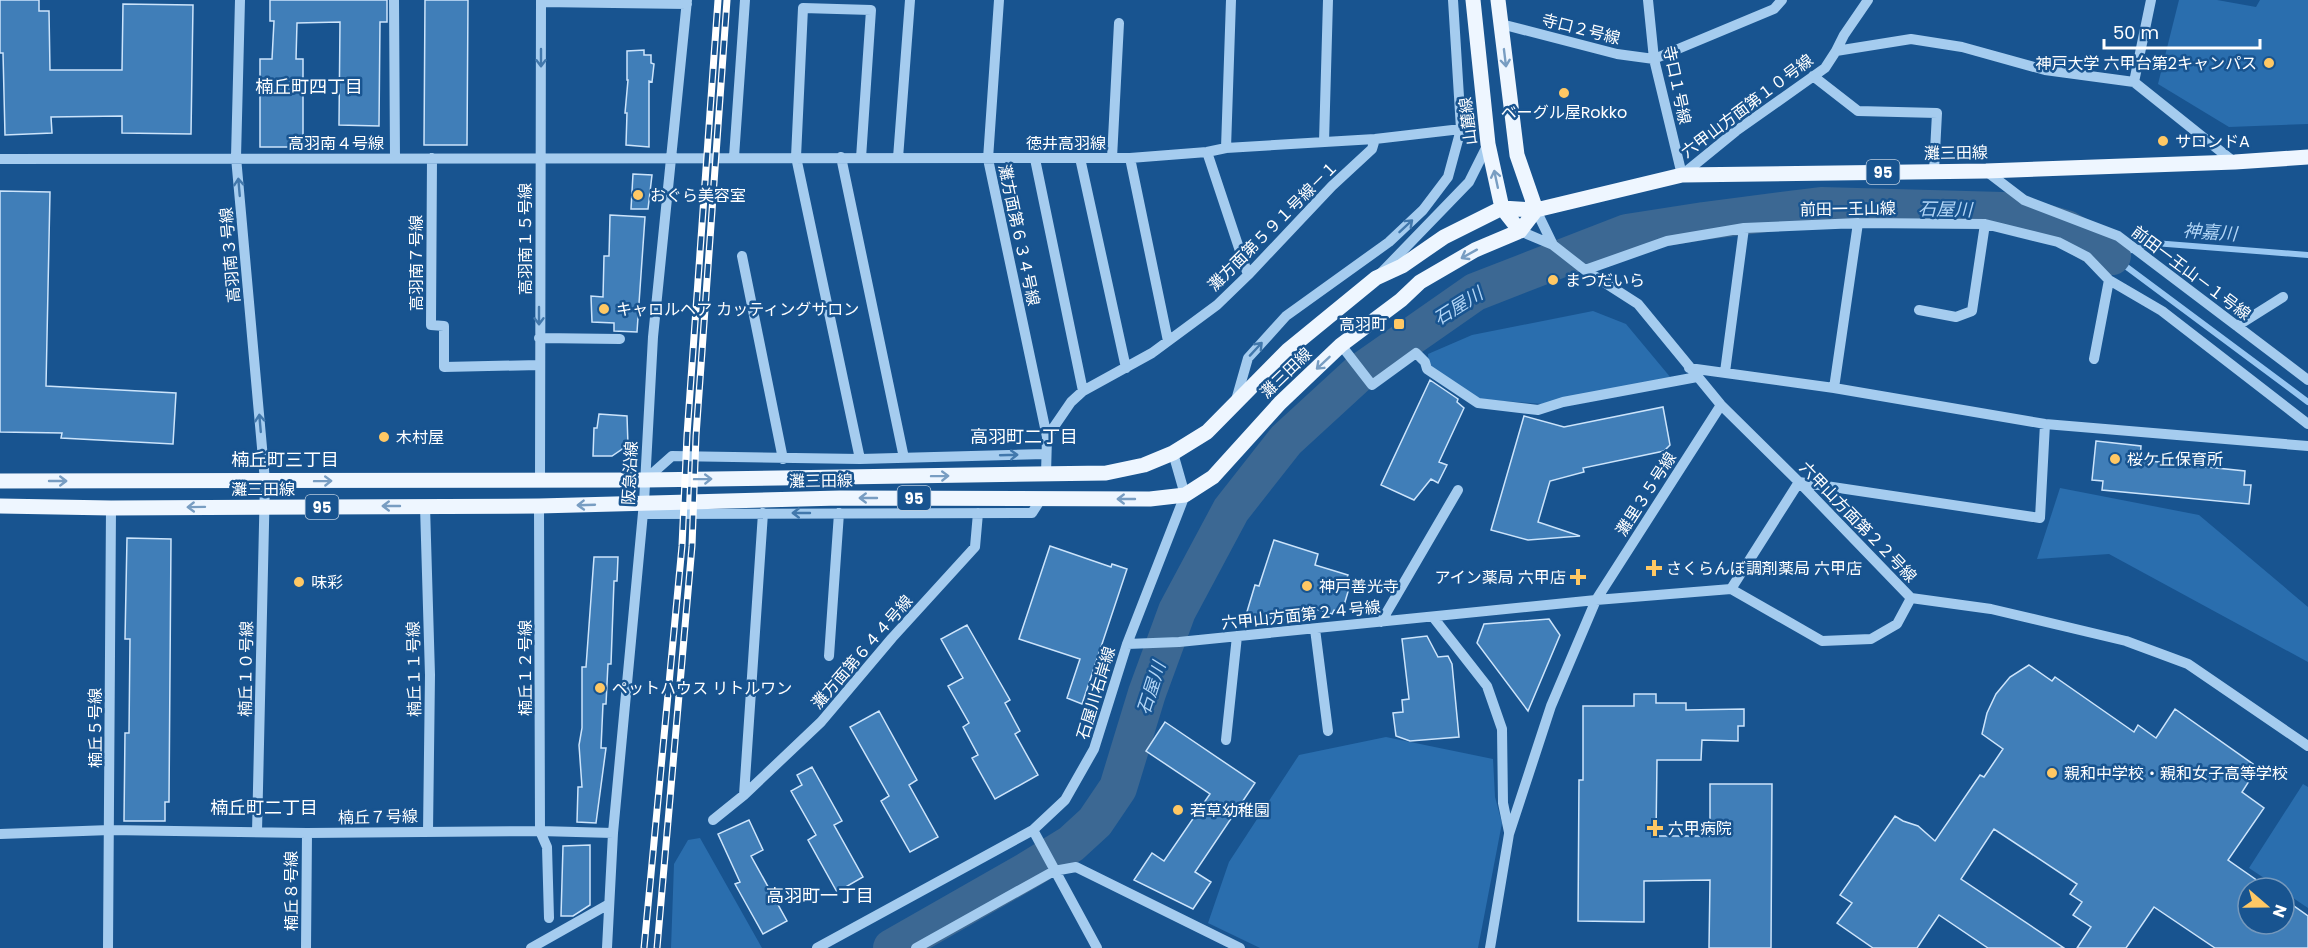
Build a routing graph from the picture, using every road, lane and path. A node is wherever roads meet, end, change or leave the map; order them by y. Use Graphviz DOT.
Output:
graph roads {
  1 [pos="240,0"];
  2 [pos="394,0"];
  3 [pos="745,0"];
  4 [pos="910,0"];
  5 [pos="999,0"];
  6 [pos="1231,0"];
  7 [pos="1328,0"];
  8 [pos="1453,0"];
  9 [pos="1473,0"];
  10 [pos="1498,0"];
  11 [pos="1648,0"];
  12 [pos="1782,0"];
  13 [pos="1868,0"];
  14 [pos="2151,0"];
  15 [pos="541,1"];
  16 [pos="687,2"];
  17 [pos="1119,23"];
  18 [pos="1501,24"];
  19 [pos="1836,51"];
  20 [pos="1654,59"];
  21 [pos="1813,76"];
  22 [pos="2134,82"];
  23 [pos="1461,129"];
  24 [pos="1375,139"];
  25 [pos="1324,142"];
  26 [pos="1488,144"];
  27 [pos="1226,148"];
  28 [pos="1207,152"];
  29 [pos="236,157"];
  30 [pos="734,157"];
  31 [pos="796,157"];
  32 [pos="2308,157"];
  33 [pos="395,158"];
  34 [pos="841,158"];
  35 [pos="861,158"];
  36 [pos="898,158"];
  37 [pos="1080,158"];
  38 [pos="1112,158"];
  39 [pos="1130,158"];
  40 [pos="0,159"];
  41 [pos="432,159"];
  42 [pos="540,159"];
  43 [pos="671,159"];
  44 [pos="987,159"];
  45 [pos="1035,159"];
  46 [pos="2235,162"];
  47 [pos="1934,171"];
  48 [pos="1986,171"];
  49 [pos="1682,175"];
  50 [pos="1502,208"];
  51 [pos="1536,210"];
  52 [pos="1858,223"];
  53 [pos="1985,224"];
  54 [pos="1744,228"];
  55 [pos="1520,231"];
  56 [pos="1553,245"];
  57 [pos="742,256"];
  58 [pos="1585,270"];
  59 [pos="1248,275"];
  60 [pos="1376,278"];
  61 [pos="2109,280"];
  62 [pos="2283,297"];
  63 [pos="1919,310"];
  64 [pos="2237,326"];
  65 [pos="539,338"];
  66 [pos="620,339"];
  67 [pos="1168,341"];
  68 [pos="1343,347"];
  69 [pos="2094,359"];
  70 [pos="539,365"];
  71 [pos="1126,368"];
  72 [pos="1693,372"];
  73 [pos="1725,372"];
  74 [pos="2308,380"];
  75 [pos="1834,388"];
  76 [pos="1083,391"];
  77 [pos="1236,403"];
  78 [pos="1721,405"];
  79 [pos="2045,424"];
  80 [pos="2308,424"];
  81 [pos="1047,437"];
  82 [pos="2308,446"];
  83 [pos="1173,453"];
  84 [pos="1045,454"];
  85 [pos="904,458"];
  86 [pos="783,459"];
  87 [pos="860,459"];
  88 [pos="1046,474"];
  89 [pos="540,479"];
  90 [pos="645,480"];
  91 [pos="0,481"];
  92 [pos="265,482"];
  93 [pos="1799,482"];
  94 [pos="1458,490"];
  95 [pos="1185,495"];
  96 [pos="1041,499"];
  97 [pos="0,506"];
  98 [pos="425,506"];
  99 [pos="539,506"];
  100 [pos="265,507"];
  101 [pos="111,508"];
  102 [pos="644,508"];
  103 [pos="763,513"];
  104 [pos="839,513"];
  105 [pos="978,513"];
  106 [pos="1731,589"];
  107 [pos="1911,598"];
  108 [pos="1596,600"];
  109 [pos="1433,617"];
  110 [pos="1382,622"];
  111 [pos="1315,629"];
  112 [pos="1237,636"];
  113 [pos="1127,644"];
  114 [pos="829,656"];
  115 [pos="1328,731"];
  116 [pos="1226,740"];
  117 [pos="2308,746"];
  118 [pos="744,795"];
  119 [pos="713,820"];
  120 [pos="110,830"];
  121 [pos="1033,830"];
  122 [pos="540,831"];
  123 [pos="257,832"];
  124 [pos="428,832"];
  125 [pos="307,833"];
  126 [pos="613,833"];
  127 [pos="0,834"];
  128 [pos="1509,834"];
  129 [pos="1054,871"];
  130 [pos="609,903"];
  131 [pos="549,918"];
  132 [pos="922,947"];
  133 [pos="108,948"];
  134 [pos="306,948"];
  135 [pos="531,948"];
  136 [pos="607,948"];
  137 [pos="817,948"];
  138 [pos="1097,948"];
  139 [pos="1240,948"];
  140 [pos="1490,948"];
  1 -- 29 [label="street, 高羽南３号線"];
  2 -- 33 [label="street"];
  3 -- 30 [label="street"];
  4 -- 36 [label="street"];
  5 -- 44 [label="street, 灘方面第６３４号線"];
  6 -- 27 [label="street"];
  7 -- 25 [label="street"];
  8 -- 23 [label="street"];
  9 -- 26 [label="main road, 山麓線"];
  10 -- 18 [label="main road"];
  11 -- 20 [label="street, 寺口１号線"];
  12 -- 20 [label="street"];
  13 -- 19 [label="street, 六甲山方面第１０号線"];
  14 -- 22 [label="street"];
  15 -- 16 [label="street"];
  15 -- 42 [label="street, 高羽南１５号線, one-way"];
  16 -- 43 [label="street, 阪急沿線"];
  17 -- 38 [label="street"];
  18 -- 20 [label="street, 寺口２号線"];
  18 -- 51 [label="main road, one-way"];
  19 -- 21 [label="street, 六甲山方面第１０号線"];
  19 -- 22 [label="street"];
  20 -- 49 [label="street, 寺口１号線"];
  21 -- 47 [label="street"];
  21 -- 49 [label="street, 六甲山方面第１０号線"];
  22 -- 46 [label="street"];
  23 -- 24 [label="street, 徳井高羽線"];
  77 -- 23 [label="street, one-way"];
  24 -- 25 [label="street, 徳井高羽線"];
  24 -- 59 [label="street, 灘方面第５９１号線－１"];
  25 -- 27 [label="street, 徳井高羽線"];
  50 -- 26 [label="main road, 山麓線, one-way"];
  26 -- 60 [label="street"];
  27 -- 28 [label="street, 徳井高羽線"];
  28 -- 39 [label="street, 徳井高羽線"];
  28 -- 59 [label="street"];
  29 -- 33 [label="street, 高羽南４号線"];
  29 -- 40 [label="street, 高羽南４号線"];
  92 -- 29 [label="street, 高羽南３号線, one-way"];
  30 -- 31 [label="street, 徳井高羽線"];
  30 -- 43 [label="street, 徳井高羽線"];
  31 -- 34 [label="street, 徳井高羽線"];
  31 -- 35 [label="street"];
  31 -- 87 [label="street"];
  32 -- 46 [label="main road, 灘三田線 / 95"];
  33 -- 41 [label="street, 高羽南４号線"];
  34 -- 35 [label="street, 徳井高羽線"];
  34 -- 85 [label="street"];
  35 -- 36 [label="street, 徳井高羽線"];
  36 -- 44 [label="street, 徳井高羽線"];
  37 -- 38 [label="street, 徳井高羽線"];
  37 -- 45 [label="street, 徳井高羽線"];
  37 -- 71 [label="street"];
  38 -- 39 [label="street, 徳井高羽線"];
  39 -- 67 [label="street"];
  41 -- 42 [label="street, 高羽南４号線"];
  41 -- 70 [label="street, 高羽南７号線"];
  42 -- 43 [label="street, 高羽南４号線"];
  42 -- 65 [label="street, 高羽南１５号線, one-way"];
  43 -- 90 [label="street, 阪急沿線"];
  44 -- 45 [label="street, 徳井高羽線"];
  44 -- 81 [label="street, 灘方面第６３４号線"];
  45 -- 76 [label="street"];
  46 -- 48 [label="main road, 灘三田線 / 95"];
  47 -- 48 [label="main road, 灘三田線 / 95"];
  47 -- 49 [label="main road, 灘三田線 / 95"];
  48 -- 64 [label="street, 前田一王山－１号線"];
  49 -- 51 [label="main road, 灘三田線 / 95"];
  50 -- 51 [label="main road, 灘三田線 / 95"];
  50 -- 55 [label="main road, 山麓線"];
  50 -- 60 [label="main road, 灘三田線 / 95"];
  51 -- 55 [label="main road, 灘三田線 / 95"];
  51 -- 56 [label="street"];
  52 -- 53 [label="street, 前田一王山線"];
  52 -- 54 [label="street, 前田一王山線"];
  52 -- 75 [label="street"];
  53 -- 61 [label="street, 前田一王山線"];
  53 -- 63 [label="street"];
  54 -- 58 [label="street, 前田一王山線"];
  54 -- 73 [label="street"];
  55 -- 56 [label="street"];
  55 -- 68 [label="main road, 灘三田線 / 95, one-way"];
  56 -- 58 [label="street, 六甲山方面第２２号線"];
  57 -- 86 [label="street"];
  58 -- 72 [label="street, 六甲山方面第２２号線"];
  59 -- 67 [label="street, 灘方面第５９１号線－１"];
  60 -- 77 [label="main road, 灘三田線 / 95"];
  61 -- 69 [label="street"];
  61 -- 80 [label="street, 前田一王山線"];
  62 -- 64 [label="street"];
  64 -- 74 [label="street, 前田一王山－１号線"];
  65 -- 66 [label="street"];
  65 -- 70 [label="street, 高羽南１５号線"];
  67 -- 71 [label="street, 灘方面第５９１号線－１"];
  68 -- 72 [label="street"];
  68 -- 95 [label="main road, 灘三田線 / 95, one-way"];
  70 -- 89 [label="street, 高羽南１５号線"];
  71 -- 76 [label="street, 灘方面第５９１号線－１"];
  72 -- 73 [label="street"];
  72 -- 78 [label="street, 六甲山方面第２２号線"];
  73 -- 75 [label="street"];
  75 -- 79 [label="street"];
  76 -- 81 [label="street, 灘方面第５９１号線－１"];
  77 -- 83 [label="main road, 灘三田線 / 95"];
  78 -- 93 [label="street, 六甲山方面第２２号線"];
  78 -- 108 [label="street, 灘里３５号線"];
  79 -- 82 [label="street"];
  79 -- 93 [label="street"];
  81 -- 84 [label="street, 灘方面第５９１号線－１"];
  83 -- 88 [label="main road, 灘三田線 / 95"];
  83 -- 95 [label="street"];
  85 -- 84 [label="street, one-way"];
  84 -- 88 [label="street, 灘方面第５９１号線－１"];
  85 -- 87 [label="street"];
  86 -- 87 [label="street"];
  86 -- 90 [label="street"];
  90 -- 88 [label="main road, 灘三田線 / 95, one-way"];
  89 -- 90 [label="main road, 灘三田線 / 95"];
  92 -- 89 [label="main road, 灘三田線 / 95, one-way"];
  90 -- 102 [label="street, 阪急沿線"];
  91 -- 92 [label="main road, 灘三田線 / 95, one-way"];
  92 -- 100 [label="street, 高羽南３号線"];
  93 -- 106 [label="street"];
  93 -- 107 [label="street, 六甲山方面第２２号線"];
  94 -- 110 [label="street"];
  95 -- 96 [label="main road, 灘三田線 / 95, one-way"];
  95 -- 113 [label="street, 石屋川右岸線"];
  96 -- 102 [label="main road, 灘三田線 / 95, one-way"];
  96 -- 105 [label="street"];
  97 -- 101 [label="main road, 灘三田線 / 95"];
  98 -- 99 [label="main road, 灘三田線 / 95"];
  98 -- 100 [label="main road, 灘三田線 / 95, one-way"];
  98 -- 124 [label="street, 楠丘１１号線"];
  102 -- 99 [label="main road, 灘三田線 / 95, one-way"];
  99 -- 122 [label="street, 楠丘１２号線"];
  100 -- 101 [label="main road, 灘三田線 / 95, one-way"];
  100 -- 123 [label="street, 楠丘１０号線"];
  101 -- 120 [label="street, 楠丘５号線"];
  102 -- 103 [label="street"];
  102 -- 126 [label="street, 阪急沿線"];
  104 -- 103 [label="street, one-way"];
  103 -- 118 [label="street"];
  104 -- 105 [label="street"];
  104 -- 114 [label="street"];
  105 -- 118 [label="street, 灘方面第６４４号線"];
  106 -- 107 [label="street"];
  106 -- 108 [label="street, 六甲山方面第２４号線"];
  107 -- 117 [label="street, 六甲山方面第２２号線"];
  108 -- 109 [label="street, 六甲山方面第２４号線"];
  108 -- 128 [label="street, 灘里３５号線"];
  109 -- 110 [label="street, 六甲山方面第２４号線"];
  109 -- 128 [label="street"];
  110 -- 111 [label="street, 六甲山方面第２４号線"];
  111 -- 112 [label="street, 六甲山方面第２４号線"];
  111 -- 115 [label="street"];
  112 -- 113 [label="street, 六甲山方面第２４号線"];
  112 -- 116 [label="street"];
  113 -- 121 [label="street, 石屋川右岸線"];
  118 -- 119 [label="street, 灘方面第６４４号線"];
  120 -- 123 [label="street, 楠丘７号線"];
  120 -- 127 [label="street, 楠丘７号線"];
  120 -- 133 [label="street, 楠丘５号線"];
  121 -- 129 [label="street"];
  121 -- 137 [label="street, 石屋川右岸線"];
  122 -- 124 [label="street, 楠丘７号線"];
  122 -- 126 [label="street, 楠丘７号線"];
  122 -- 131 [label="street, 楠丘１２号線"];
  123 -- 125 [label="street, 楠丘７号線"];
  124 -- 125 [label="street, 楠丘７号線"];
  125 -- 134 [label="street, 楠丘８号線"];
  126 -- 130 [label="street, 阪急沿線"];
  128 -- 140 [label="street"];
  129 -- 132 [label="street"];
  129 -- 138 [label="street"];
  129 -- 139 [label="street"];
  130 -- 135 [label="street"];
  130 -- 136 [label="street, 阪急沿線"];
}
